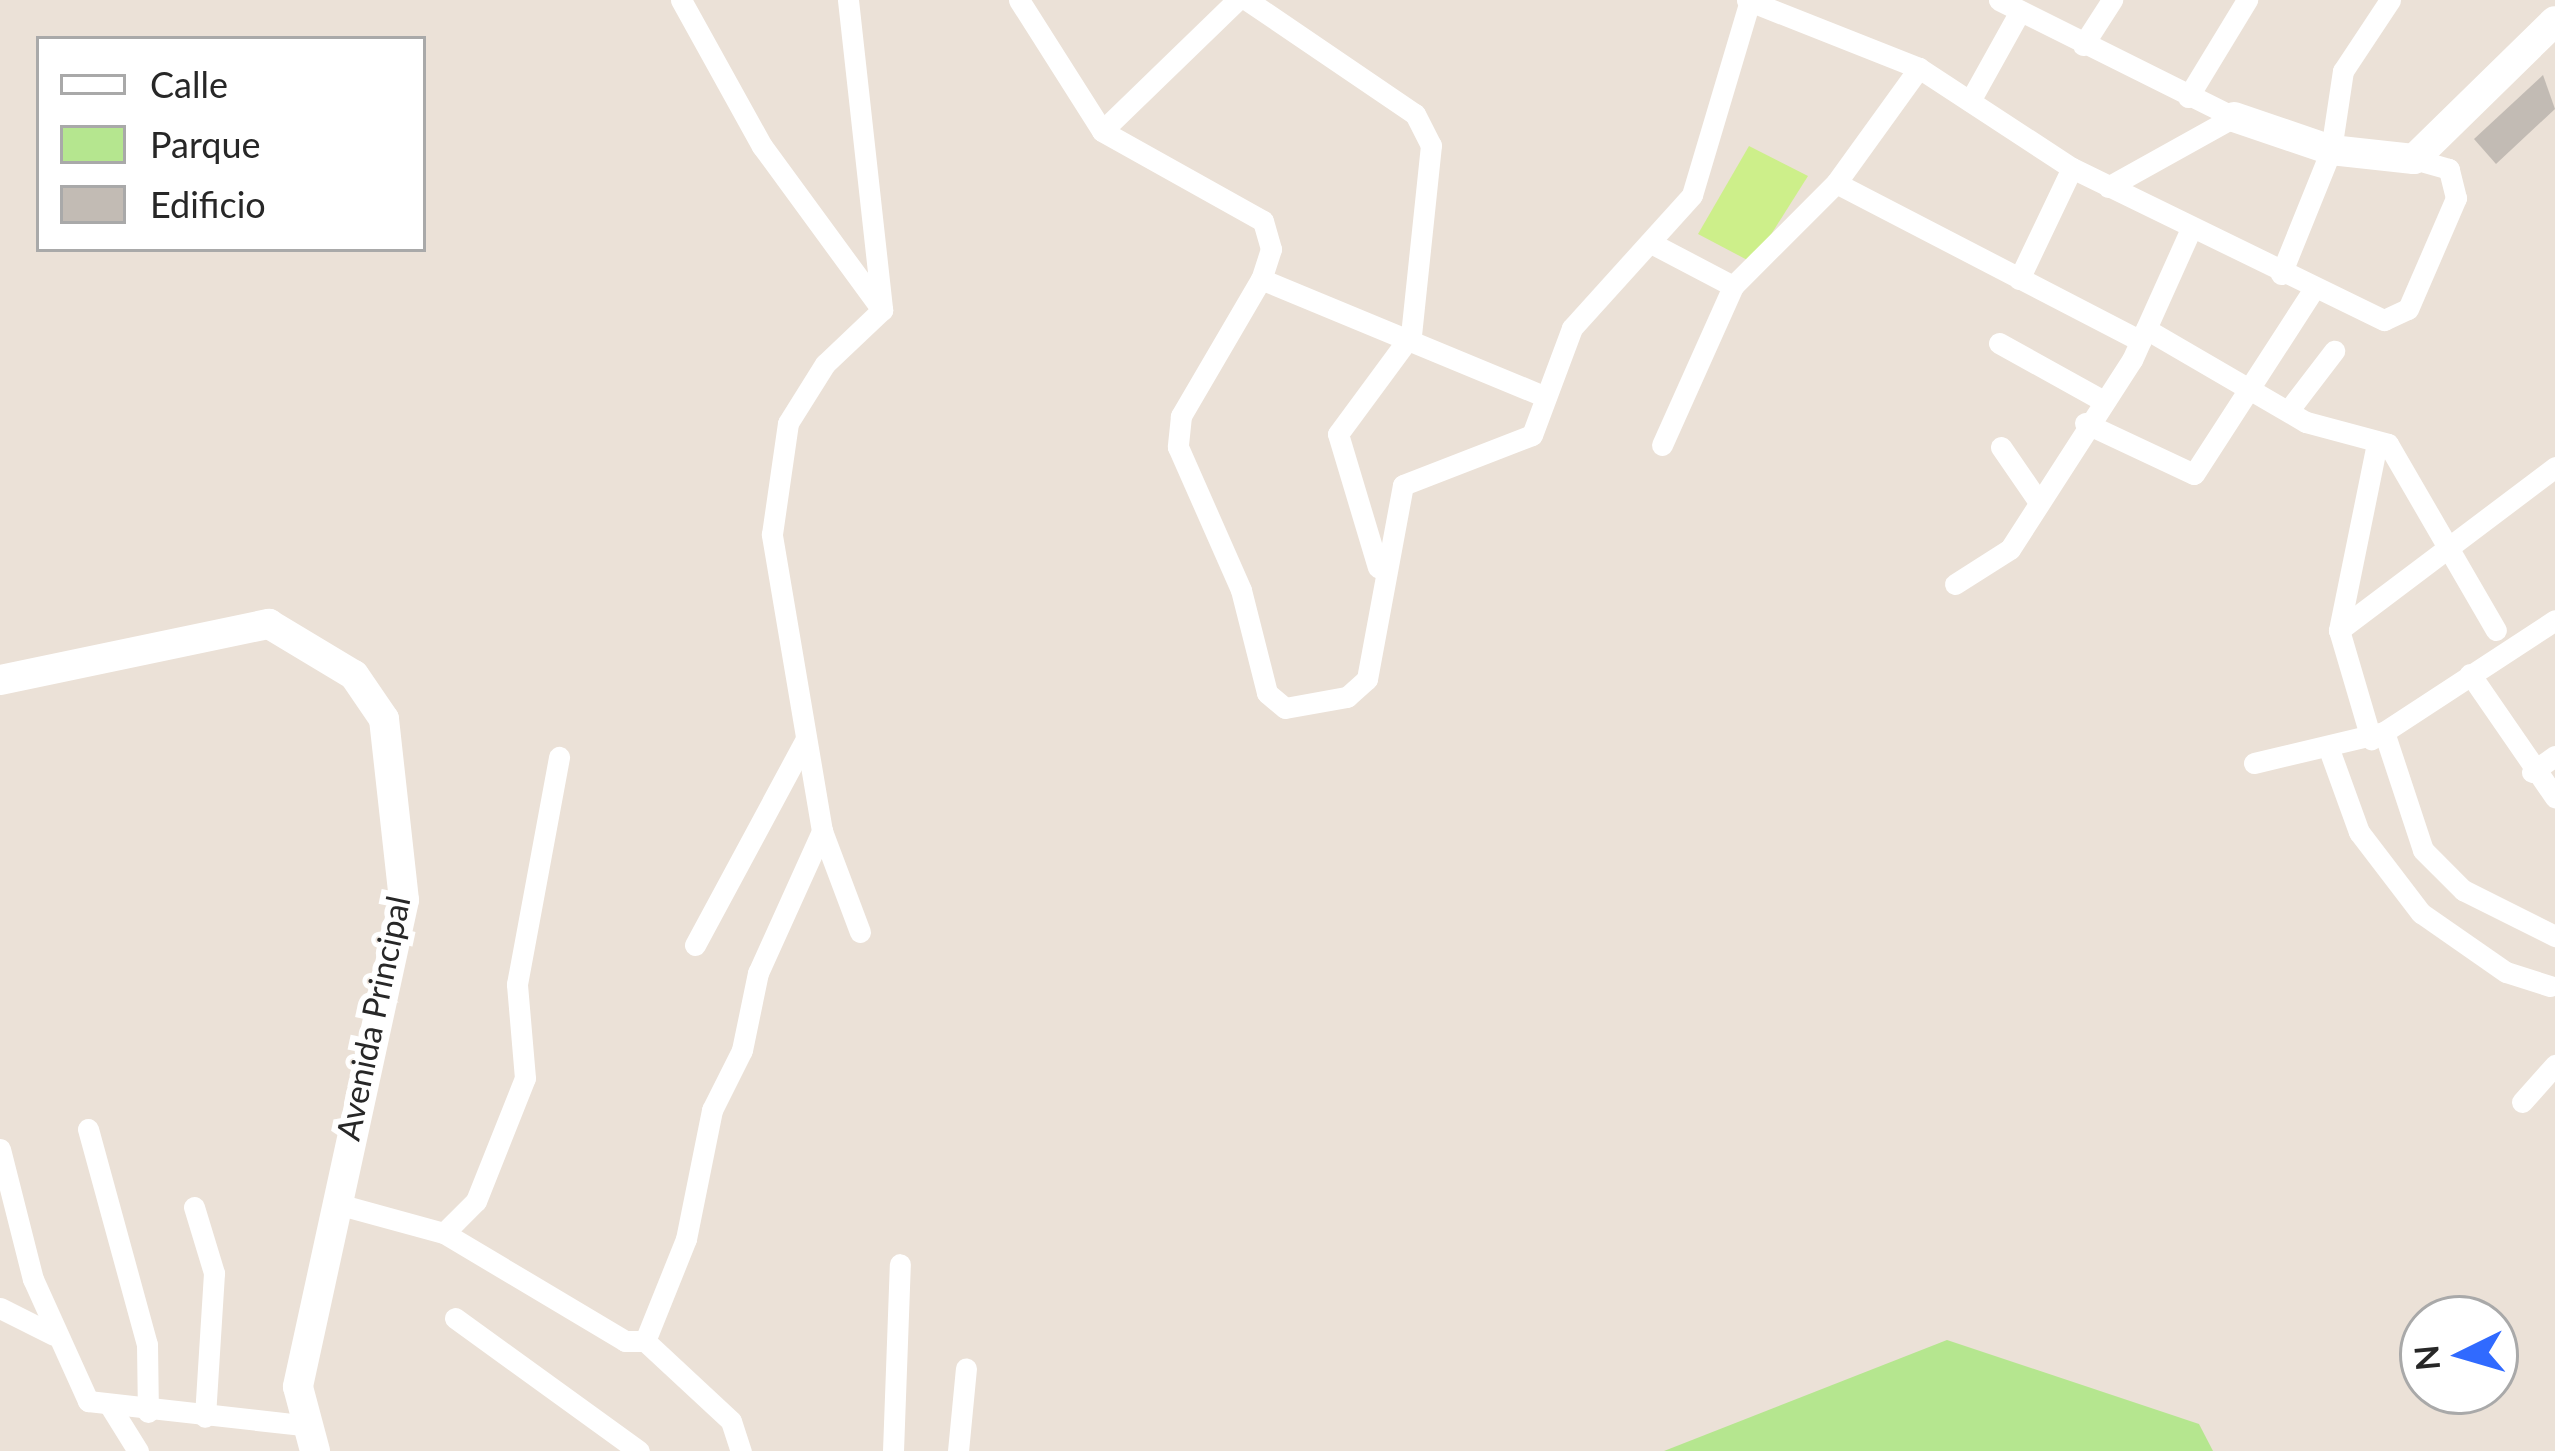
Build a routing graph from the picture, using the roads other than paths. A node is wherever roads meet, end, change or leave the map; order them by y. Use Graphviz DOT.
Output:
graph roads {
  1 [pos="680,0"];
  2 [pos="848,0"];
  3 [pos="1019,0"];
  4 [pos="1237,0"];
  5 [pos="1247,0"];
  6 [pos="1748,0"];
  7 [pos="2112,0"];
  8 [pos="2247,0"];
  9 [pos="2390,0"];
  10 [pos="2009,6"];
  11 [pos="2555,21"];
  12 [pos="2083,45"];
  13 [pos="1919,68"];
  14 [pos="2188,97"];
  15 [pos="1970,101"];
  16 [pos="2234,117"];
  17 [pos="1102,131"];
  18 [pos="2331,150"];
  19 [pos="2414,159"];
  20 [pos="2072,168"];
  21 [pos="1836,183"];
  22 [pos="2108,187"];
  23 [pos="2191,229"];
  24 [pos="1651,243"];
  25 [pos="2281,274"];
  26 [pos="1261,279"];
  27 [pos="2019,279"];
  28 [pos="1733,286"];
  29 [pos="2312,290"];
  30 [pos="882,310"];
  31 [pos="1411,335"];
  32 [pos="2144,335"];
  33 [pos="1999,343"];
  34 [pos="2334,351"];
  35 [pos="2254,389"];
  36 [pos="1544,396"];
  37 [pos="2102,400"];
  38 [pos="2288,411"];
  39 [pos="2085,423"];
  40 [pos="1662,445"];
  41 [pos="2001,448"];
  42 [pos="2376,448"];
  43 [pos="2555,467"];
  44 [pos="2036,498"];
  45 [pos="2450,554"];
  46 [pos="1382,579"];
  47 [pos="1955,584"];
  48 [pos="2555,620"];
  49 [pos="2339,630"];
  50 [pos="2496,630"];
  51 [pos="2470,674"];
  52 [pos="0,680"];
  53 [pos="2377,735"];
  54 [pos="806,740"];
  55 [pos="2330,752"];
  56 [pos="2555,756"];
  57 [pos="559,757"];
  58 [pos="2254,764"];
  59 [pos="2532,772"];
  60 [pos="2555,797"];
  61 [pos="822,831"];
  62 [pos="860,932"];
  63 [pos="2555,936"];
  64 [pos="695,945"];
  65 [pos="2550,986"];
  66 [pos="2555,1064"];
  67 [pos="2522,1102"];
  68 [pos="88,1129"];
  69 [pos="0,1149"];
  70 [pos="334,1203"];
  71 [pos="194,1207"];
  72 [pos="444,1233"];
  73 [pos="900,1264"];
  74 [pos="0,1308"];
  75 [pos="455,1318"];
  76 [pos="53,1335"];
  77 [pos="645,1341"];
  78 [pos="966,1368"];
  79 [pos="110,1406"];
  80 [pos="148,1412"];
  81 [pos="205,1417"];
  82 [pos="308,1438"];
  83 [pos="138,1451"];
  84 [pos="638,1451"];
  85 [pos="741,1451"];
  86 [pos="893,1451"];
  87 [pos="958,1451"];
  1 -- 30 [label="street"];
  2 -- 30 [label="street"];
  3 -- 17 [label="street"];
  4 -- 17 [label="street"];
  5 -- 31 [label="street"];
  6 -- 13 [label="street"];
  6 -- 24 [label="street"];
  7 -- 12 [label="street"];
  8 -- 14 [label="street"];
  9 -- 18 [label="street"];
  10 -- 12 [label="street"];
  10 -- 15 [label="street"];
  11 -- 19 [label="street"];
  12 -- 14 [label="street"];
  13 -- 15 [label="street"];
  13 -- 21 [label="street"];
  14 -- 16 [label="street"];
  15 -- 20 [label="street"];
  16 -- 18 [label="street"];
  16 -- 22 [label="street"];
  17 -- 26 [label="street"];
  18 -- 19 [label="street"];
  18 -- 25 [label="street"];
  19 -- 29 [label="street"];
  20 -- 22 [label="street"];
  20 -- 27 [label="street"];
  21 -- 27 [label="street"];
  21 -- 28 [label="street"];
  22 -- 23 [label="street"];
  23 -- 25 [label="street"];
  23 -- 32 [label="street"];
  24 -- 28 [label="street"];
  24 -- 36 [label="street"];
  25 -- 29 [label="street"];
  26 -- 31 [label="street"];
  26 -- 46 [label="street"];
  27 -- 32 [label="street"];
  28 -- 40 [label="street"];
  29 -- 35 [label="street"];
  30 -- 54 [label="street"];
  31 -- 36 [label="street"];
  31 -- 46 [label="street"];
  32 -- 35 [label="street"];
  32 -- 37 [label="street"];
  33 -- 37 [label="street"];
  34 -- 38 [label="street"];
  35 -- 38 [label="street"];
  35 -- 39 [label="street"];
  36 -- 46 [label="street"];
  37 -- 39 [label="street"];
  38 -- 42 [label="street"];
  39 -- 44 [label="street"];
  41 -- 44 [label="street"];
  42 -- 45 [label="street"];
  42 -- 49 [label="street"];
  43 -- 45 [label="street"];
  44 -- 47 [label="street"];
  45 -- 49 [label="street"];
  45 -- 50 [label="street"];
  48 -- 51 [label="street"];
  49 -- 53 [label="street"];
  51 -- 53 [label="street"];
  51 -- 59 [label="street"];
  52 -- 70 [label="street, Avenida Principal"];
  53 -- 55 [label="street"];
  53 -- 63 [label="street"];
  54 -- 61 [label="street"];
  54 -- 64 [label="street"];
  55 -- 58 [label="street"];
  55 -- 65 [label="street"];
  56 -- 59 [label="street"];
  57 -- 72 [label="street"];
  59 -- 60 [label="street"];
  61 -- 62 [label="street"];
  61 -- 77 [label="street"];
  66 -- 67 [label="street"];
  68 -- 80 [label="street"];
  69 -- 76 [label="street"];
  70 -- 72 [label="street"];
  70 -- 82 [label="street, Avenida Principal"];
  71 -- 81 [label="street"];
  72 -- 77 [label="street"];
  73 -- 86 [label="street"];
  74 -- 76 [label="street"];
  75 -- 84 [label="street"];
  76 -- 79 [label="street"];
  77 -- 85 [label="street"];
  78 -- 87 [label="street"];
  79 -- 80 [label="street"];
  79 -- 83 [label="street"];
  80 -- 81 [label="street"];
  81 -- 82 [label="street"];
}
